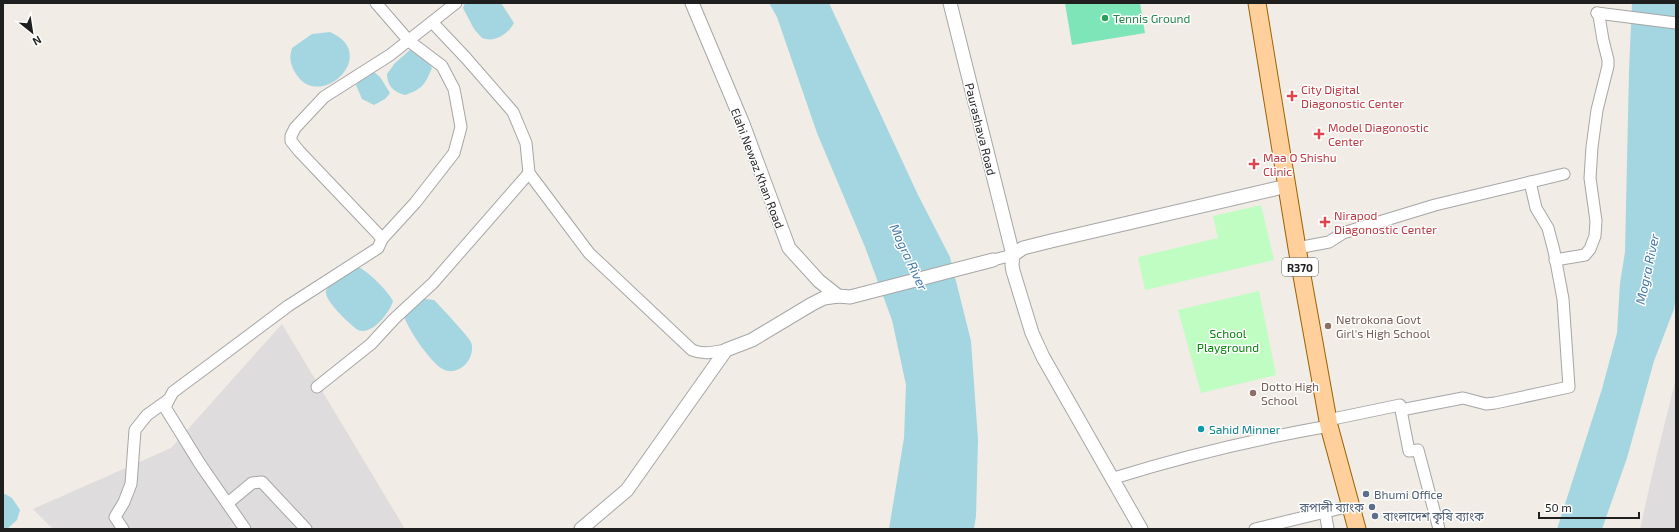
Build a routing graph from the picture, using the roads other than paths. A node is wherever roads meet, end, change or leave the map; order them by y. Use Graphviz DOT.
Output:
graph roads {
  1 [pos="376,3"];
  2 [pos="456,3"];
  3 [pos="692,3"];
  4 [pos="950,3"];
  5 [pos="1257,3"];
  6 [pos="432,22"];
  7 [pos="1676,23"];
  8 [pos="409,41"];
  9 [pos="529,173"];
  10 [pos="1564,174"];
  11 [pos="1530,182"];
  12 [pos="1287,186"];
  13 [pos="382,239"];
  14 [pos="1297,248"];
  15 [pos="1013,255"];
  16 [pos="993,260"];
  17 [pos="1555,260"];
  18 [pos="838,296"];
  19 [pos="726,350"];
  20 [pos="317,387"];
  21 [pos="168,400"];
  22 [pos="1401,410"];
  23 [pos="1328,423"];
  24 [pos="1114,478"];
  25 [pos="228,503"];
  26 [pos="1350,506"];
  27 [pos="1324,512"];
  28 [pos="122,529"];
  29 [pos="245,529"];
  30 [pos="306,529"];
  31 [pos="581,529"];
  32 [pos="1141,529"];
  33 [pos="1255,529"];
  34 [pos="1328,529"];
  35 [pos="1356,529"];
  36 [pos="1439,529"];
  1 -- 8 [label="street"];
  2 -- 6 [label="street"];
  3 -- 18 [label="street, Elahi Newaz Khan Road"];
  4 -- 15 [label="street, Paurashava Road"];
  5 -- 12 [label="main road, R370"];
  6 -- 8 [label="street"];
  6 -- 9 [label="street"];
  7 -- 17 [label="street"];
  8 -- 13 [label="street"];
  8 -- 13 [label="street"];
  9 -- 19 [label="street"];
  9 -- 20 [label="street"];
  10 -- 11 [label="street"];
  11 -- 14 [label="street"];
  11 -- 17 [label="street"];
  12 -- 14 [label="main road, R370"];
  12 -- 15 [label="street"];
  13 -- 21 [label="street"];
  14 -- 23 [label="main road, R370"];
  15 -- 16 [label="street"];
  15 -- 24 [label="street, Paurashava Road"];
  16 -- 18 [label="street"];
  17 -- 22 [label="street"];
  18 -- 19 [label="street"];
  19 -- 31 [label="street"];
  21 -- 25 [label="street"];
  21 -- 28 [label="street"];
  22 -- 23 [label="street"];
  22 -- 36 [label="street"];
  23 -- 24 [label="street"];
  23 -- 26 [label="main road, R370"];
  24 -- 32 [label="street, Paurashava Road"];
  25 -- 29 [label="street"];
  25 -- 30 [label="street"];
  26 -- 27 [label="street"];
  26 -- 35 [label="main road, R370"];
  27 -- 33 [label="street"];
  27 -- 34 [label="street"];
}
